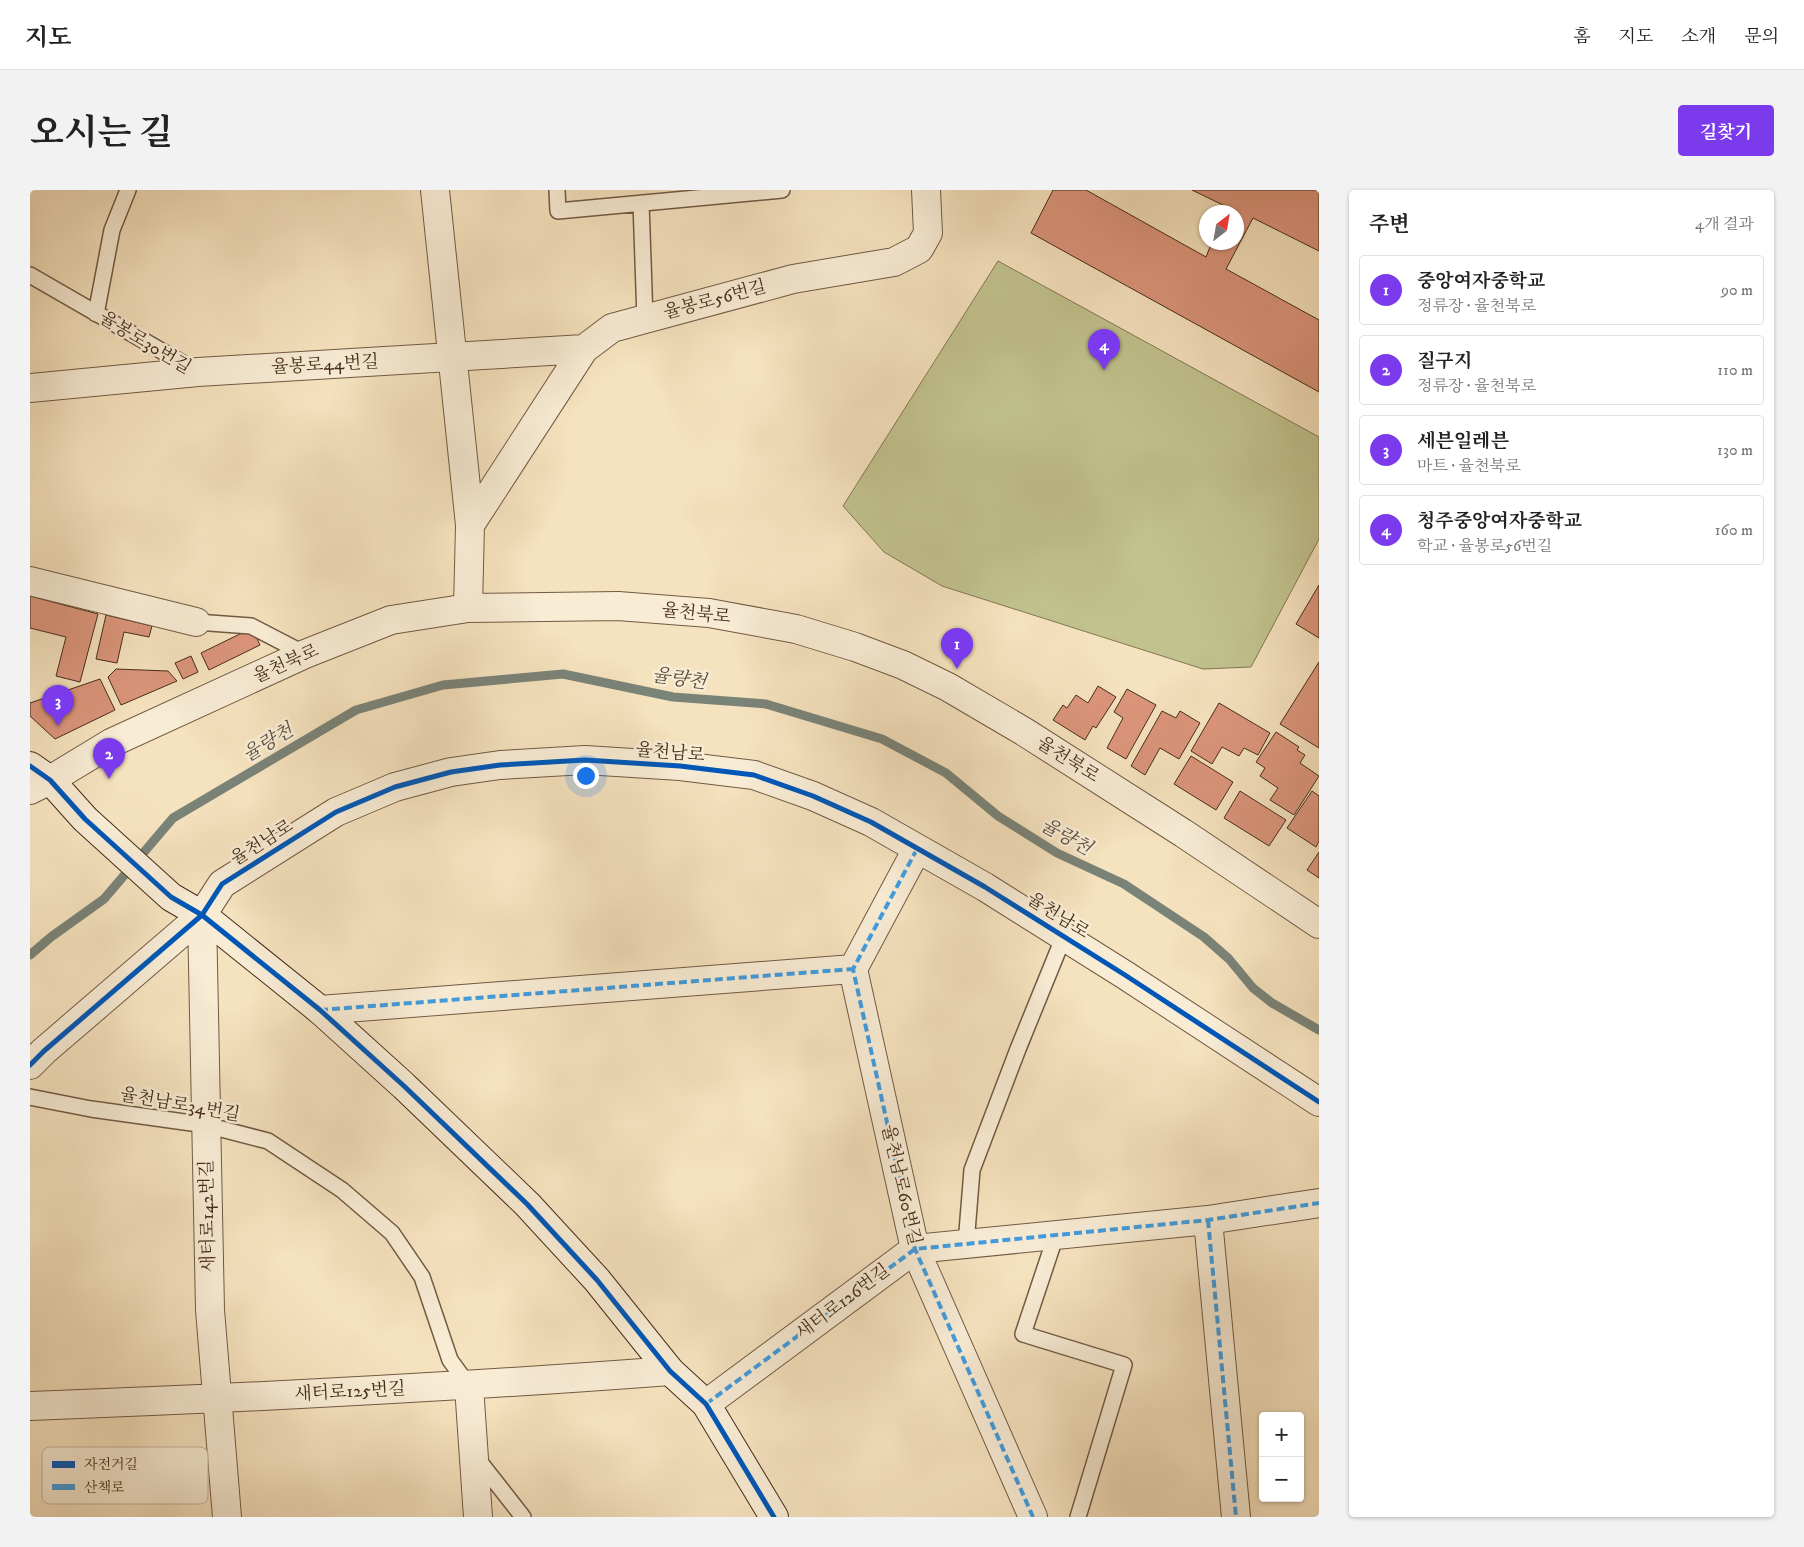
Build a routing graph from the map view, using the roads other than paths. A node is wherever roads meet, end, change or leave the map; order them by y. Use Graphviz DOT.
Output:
graph roads {
  1 [pos="128,190"];
  2 [pos="435,190"];
  3 [pos="556,190"];
  4 [pos="782,190"];
  5 [pos="926,190"];
  6 [pos="681,195"];
  7 [pos="641,203"];
  8 [pos="30,275"];
  9 [pos="96,314"];
  10 [pos="645,319"];
  11 [pos="584,349"];
  12 [pos="452,357"];
  13 [pos="198,372"];
  14 [pos="30,388"];
  15 [pos="470,524"];
  16 [pos="30,582"];
  17 [pos="468,608"];
  18 [pos="196,622"];
  19 [pos="305,654"];
  20 [pos="37,779"];
  21 [pos="917,848"];
  22 [pos="202,915"];
  23 [pos="1319,924"];
  24 [pos="1064,936"];
  25 [pos="853,968"];
  26 [pos="320,1010"];
  27 [pos="30,1064"];
  28 [pos="30,1097"];
  29 [pos="1319,1102"];
  30 [pos="206,1125"];
  31 [pos="1319,1203"];
  32 [pos="1208,1220"];
  33 [pos="1056,1235"];
  34 [pos="966,1244"];
  35 [pos="915,1249"];
  36 [pos="670,1371"];
  37 [pos="469,1386"];
  38 [pos="217,1399"];
  39 [pos="706,1404"];
  40 [pos="30,1406"];
  41 [pos="474,1454"];
  42 [pos="227,1517"];
  43 [pos="478,1517"];
  44 [pos="523,1517"];
  45 [pos="774,1517"];
  46 [pos="1034,1517"];
  47 [pos="1078,1517"];
  48 [pos="1236,1517"];
  1 -- 9 [label="lane"];
  2 -- 12 [label="street"];
  3 -- 7 [label="lane"];
  4 -- 6 [label="lane"];
  5 -- 10 [label="street, 율봉로56번길"];
  6 -- 7 [label="lane"];
  7 -- 10 [label="lane"];
  8 -- 9 [label="lane, 율봉로30번길"];
  9 -- 13 [label="lane, 율봉로30번길"];
  10 -- 11 [label="street, 율봉로56번길"];
  11 -- 12 [label="street"];
  11 -- 15 [label="street"];
  12 -- 13 [label="street, 율봉로44번길"];
  12 -- 15 [label="street"];
  13 -- 14 [label="street, 율봉로30번길"];
  15 -- 17 [label="street"];
  16 -- 18 [label="street"];
  17 -- 19 [label="street, 율천북로"];
  17 -- 23 [label="street, 율천북로"];
  18 -- 19 [label="lane"];
  19 -- 20 [label="street, 율천북로"];
  20 -- 22 [label="street"];
  21 -- 22 [label="street, 율천남로"];
  21 -- 24 [label="street, 율천남로"];
  21 -- 25 [label="street"];
  22 -- 26 [label="street"];
  22 -- 27 [label="street, 율천남로"];
  22 -- 30 [label="street, 새터로142번길"];
  24 -- 29 [label="street, 율천남로"];
  24 -- 34 [label="lane, 율천남로"];
  25 -- 26 [label="street"];
  25 -- 35 [label="street, 율천남로60번길"];
  26 -- 36 [label="street"];
  28 -- 30 [label="lane, 율천남로34번길"];
  30 -- 37 [label="lane, 율천남로34번길"];
  30 -- 38 [label="street, 새터로142번길"];
  31 -- 32 [label="street"];
  32 -- 33 [label="street"];
  32 -- 48 [label="street"];
  33 -- 34 [label="street"];
  33 -- 47 [label="lane"];
  34 -- 35 [label="street"];
  35 -- 39 [label="street, 새터로126번길"];
  35 -- 46 [label="street, 율천남로60번길"];
  36 -- 37 [label="street, 새터로125번길"];
  36 -- 39 [label="street"];
  37 -- 38 [label="street, 새터로125번길"];
  37 -- 41 [label="street"];
  38 -- 40 [label="street, 새터로125번길"];
  38 -- 42 [label="street, 새터로142번길"];
  39 -- 45 [label="street"];
  41 -- 43 [label="street"];
  41 -- 44 [label="lane"];
}
